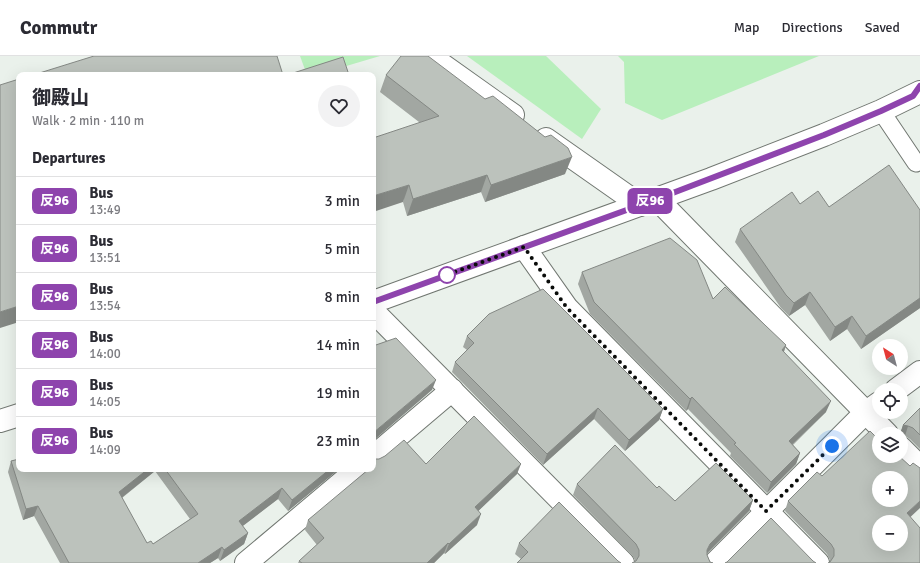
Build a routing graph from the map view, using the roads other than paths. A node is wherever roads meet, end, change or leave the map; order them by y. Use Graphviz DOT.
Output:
graph roads {
  1 [pos="430,56"];
  2 [pos="918,92"];
  3 [pos="881,111"];
  4 [pos="916,163"];
  5 [pos="648,202"];
  6 [pos="524,247"];
  7 [pos="376,301"];
  8 [pos="376,314"];
  9 [pos="920,372"];
  10 [pos="905,383"];
  11 [pos="452,390"];
  12 [pos="872,408"];
  13 [pos="16,416"];
  14 [pos="0,421"];
  15 [pos="376,454"];
  16 [pos="908,455"];
  17 [pos="920,467"];
  18 [pos="354,472"];
  19 [pos="766,511"];
  20 [pos="246,563"];
  21 [pos="623,563"];
  22 [pos="715,563"];
  23 [pos="818,563"];
  1 -- 5 [label="street"];
  2 -- 3 [label="street"];
  3 -- 4 [label="lane"];
  3 -- 5 [label="street"];
  5 -- 6 [label="street"];
  5 -- 12 [label="street"];
  6 -- 7 [label="street"];
  6 -- 19 [label="street"];
  8 -- 11 [label="street"];
  9 -- 10 [label="street"];
  11 -- 15 [label="street"];
  11 -- 21 [label="street"];
  12 -- 19 [label="street"];
  13 -- 14 [label="street"];
  16 -- 17 [label="street"];
  18 -- 20 [label="street"];
  19 -- 22 [label="street"];
  19 -- 23 [label="street"];
}
